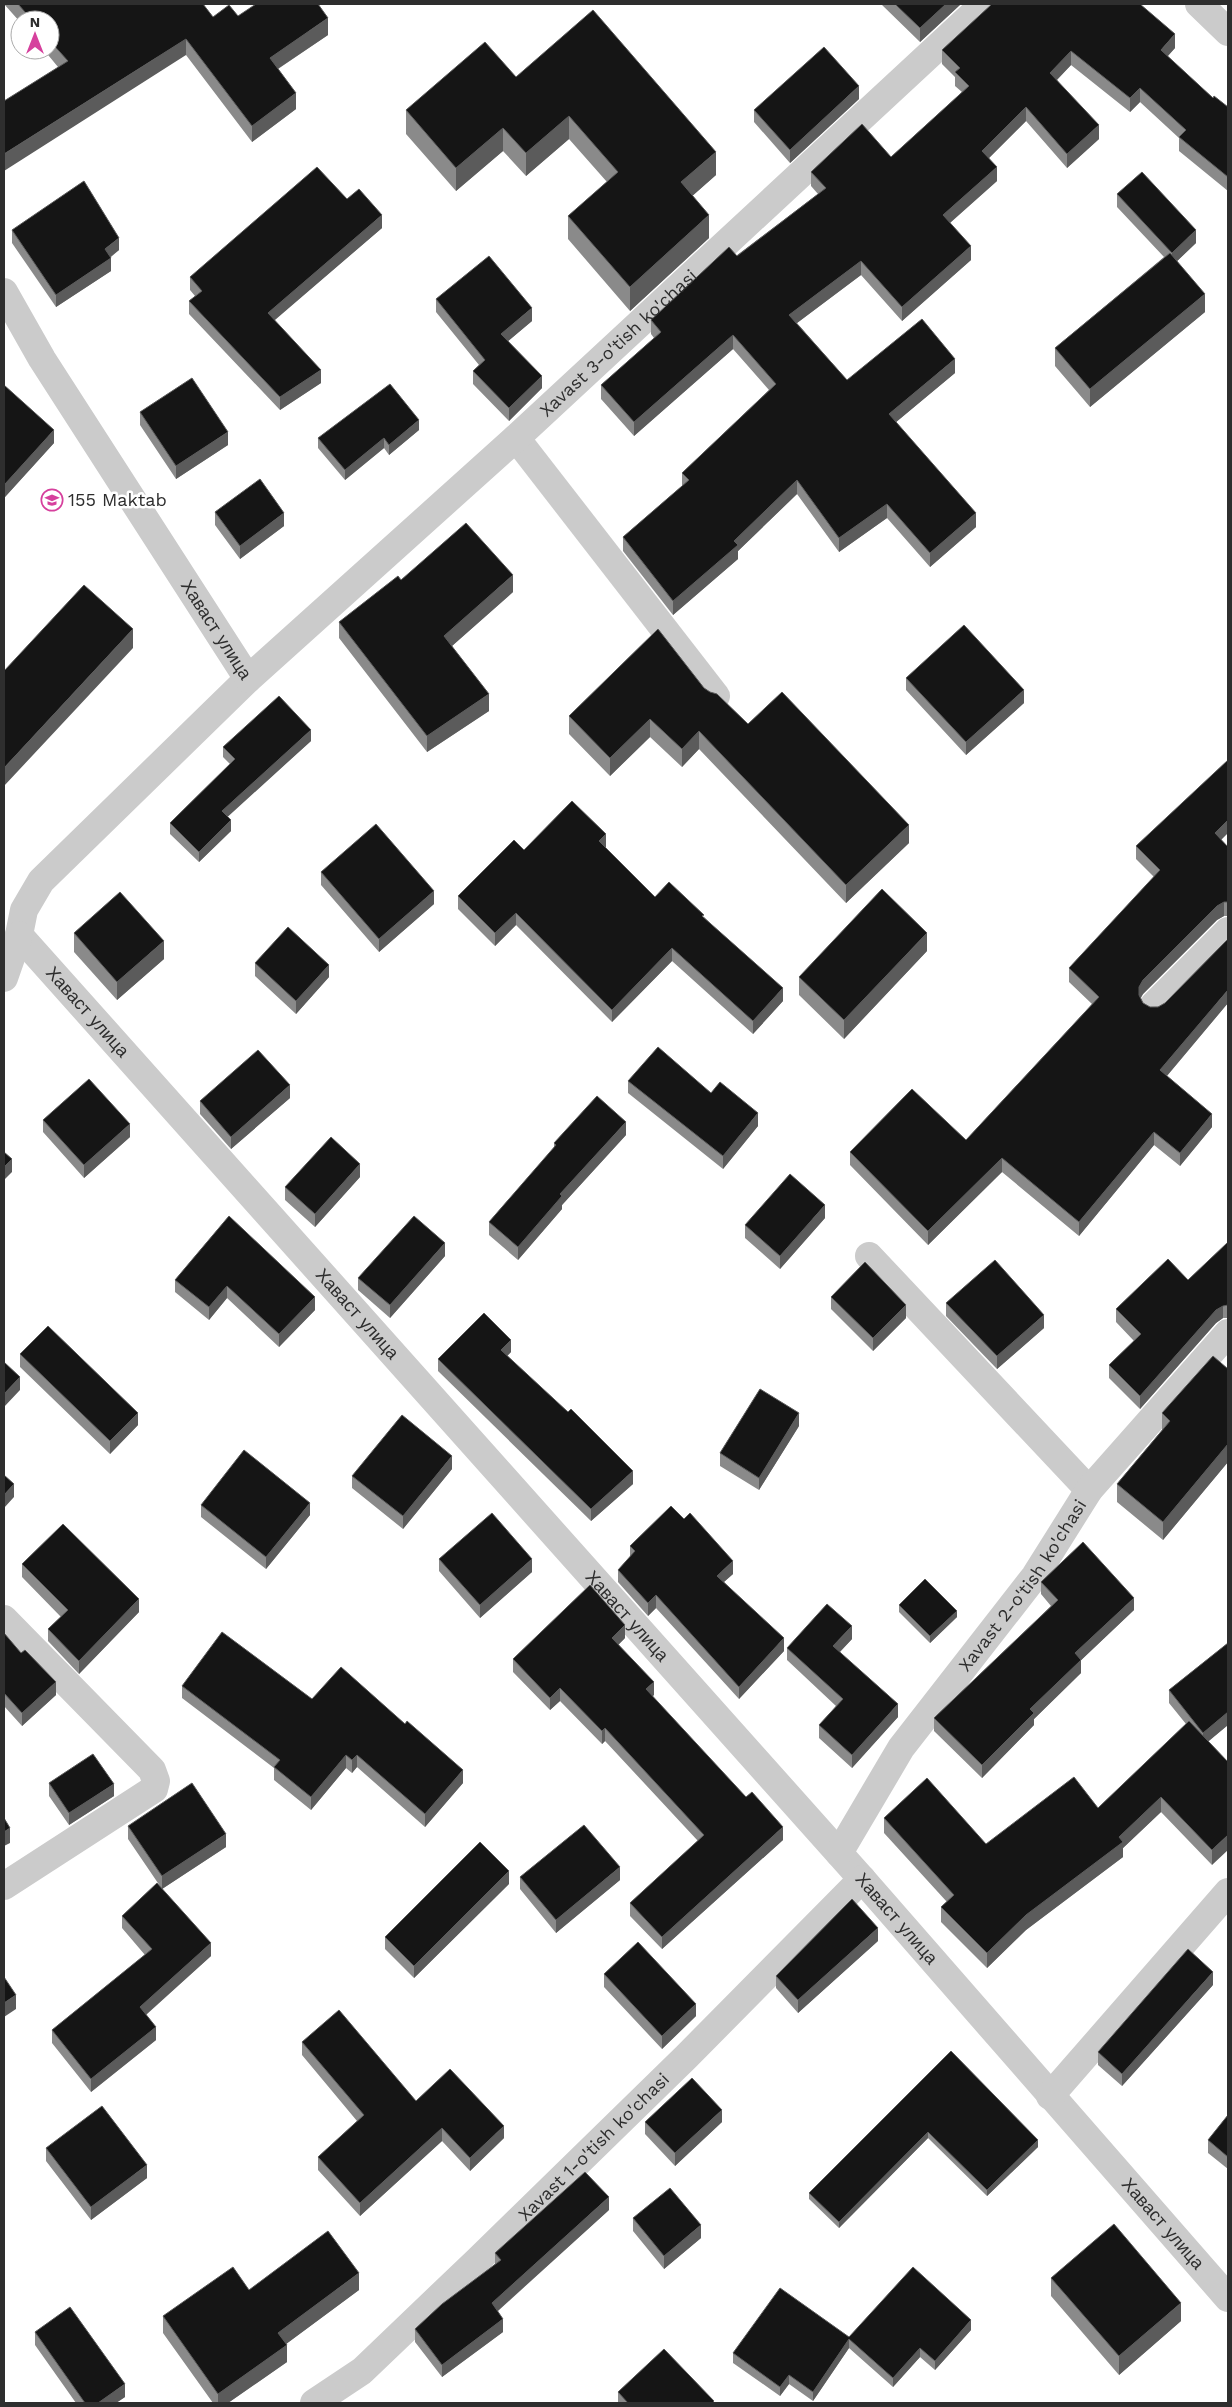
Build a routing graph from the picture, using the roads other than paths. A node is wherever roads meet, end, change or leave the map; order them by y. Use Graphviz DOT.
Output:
graph roads {
  1 [pos="984,4"];
  2 [pos="1199,4"];
  3 [pos="1228,32"];
  4 [pos="4,292"];
  5 [pos="516,438"];
  6 [pos="248,679"];
  7 [pos="716,696"];
  8 [pos="1228,931"];
  9 [pos="19,935"];
  10 [pos="4,978"];
  11 [pos="1154,1005"];
  12 [pos="869,1256"];
  13 [pos="1228,1333"];
  14 [pos="1089,1490"];
  15 [pos="4,1619"];
  16 [pos="838,1853"];
  17 [pos="862,1878"];
  18 [pos="4,1886"];
  19 [pos="1228,1892"];
  20 [pos="1050,2096"];
  21 [pos="1228,2298"];
  22 [pos="314,2403"];
  1 -- 5 [label="street, Xavast 3-o'tish ko'chasi"];
  2 -- 3 [label="street"];
  4 -- 6 [label="street, Хаваст улица"];
  5 -- 6 [label="street, Xavast 3-o'tish ko'chasi"];
  5 -- 7 [label="street"];
  6 -- 9 [label="street, Хаваст улица"];
  8 -- 11 [label="street"];
  9 -- 10 [label="street"];
  9 -- 16 [label="street, Хаваст улица"];
  12 -- 14 [label="street"];
  13 -- 14 [label="street, Xavast 2-o'tish ko'chasi"];
  14 -- 16 [label="street, Xavast 2-o'tish ko'chasi"];
  15 -- 18 [label="street"];
  16 -- 17 [label="street, Хаваст улица"];
  17 -- 20 [label="street, Хаваст улица"];
  17 -- 22 [label="street, Xavast 1-o'tish ko'chasi"];
  19 -- 20 [label="street"];
  20 -- 21 [label="street, Хаваст улица"];
}
